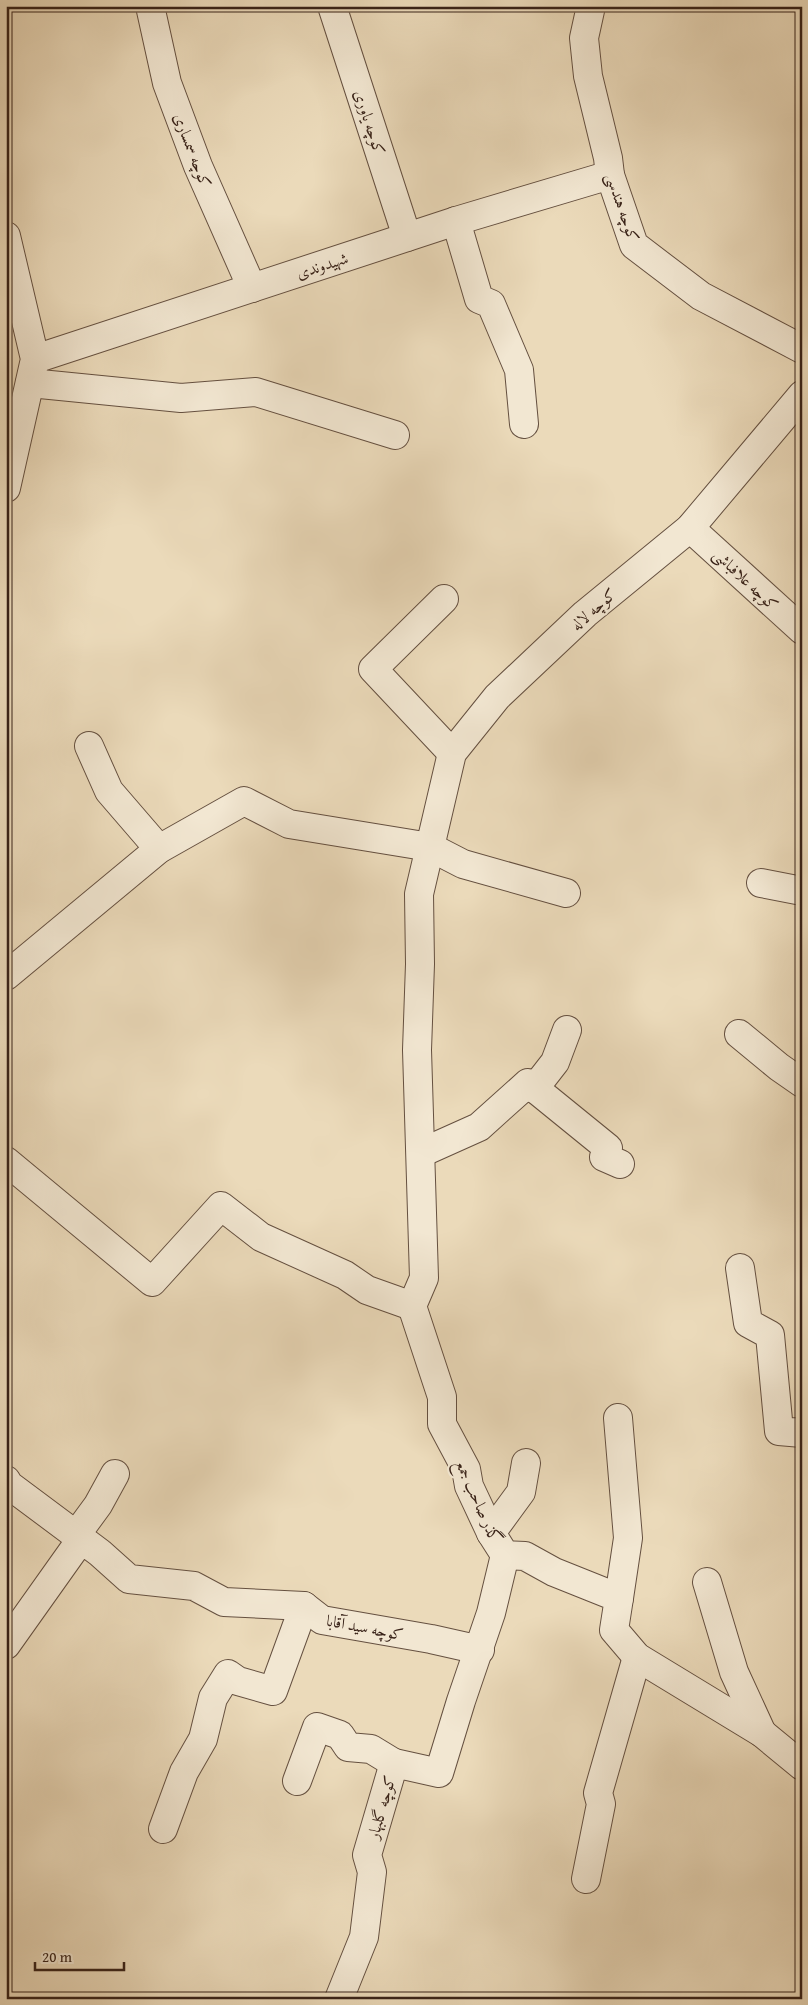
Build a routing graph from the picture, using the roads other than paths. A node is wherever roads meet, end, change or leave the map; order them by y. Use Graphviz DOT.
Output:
graph roads {
  1 [pos="150,6"];
  2 [pos="332,6"];
  3 [pos="590,6"];
  4 [pos="610,175"];
  5 [pos="456,221"];
  6 [pos="6,236"];
  7 [pos="407,237"];
  8 [pos="9,264"];
  9 [pos="252,288"];
  10 [pos="802,349"];
  11 [pos="32,371"];
  12 [pos="802,395"];
  13 [pos="524,424"];
  14 [pos="395,435"];
  15 [pos="6,488"];
  16 [pos="690,528"];
  17 [pos="444,599"];
  18 [pos="802,630"];
  19 [pos="89,746"];
  20 [pos="452,753"];
  21 [pos="430,848"];
  22 [pos="159,849"];
  23 [pos="761,883"];
  24 [pos="802,890"];
  25 [pos="566,893"];
  26 [pos="6,976"];
  27 [pos="567,1030"];
  28 [pos="739,1034"];
  29 [pos="802,1083"];
  30 [pos="534,1089"];
  31 [pos="421,1153"];
  32 [pos="6,1161"];
  33 [pos="620,1164"];
  34 [pos="740,1268"];
  35 [pos="412,1306"];
  36 [pos="618,1418"];
  37 [pos="802,1433"];
  38 [pos="526,1463"];
  39 [pos="115,1474"];
  40 [pos="6,1480"];
  41 [pos="76,1535"];
  42 [pos="498,1544"];
  43 [pos="707,1582"];
  44 [pos="619,1598"];
  45 [pos="304,1606"];
  46 [pos="6,1645"];
  47 [pos="480,1650"];
  48 [pos="638,1657"];
  49 [pos="762,1733"];
  50 [pos="394,1763"];
  51 [pos="802,1766"];
  52 [pos="297,1781"];
  53 [pos="163,1829"];
  54 [pos="586,1878"];
  55 [pos="339,1999"];
  1 -- 9 [label="street, کوچه سمساری"];
  2 -- 7 [label="street, کوچه یاوری"];
  3 -- 4 [label="street, کوچه هندسی"];
  4 -- 5 [label="street, شهیدوندی"];
  4 -- 10 [label="street, کوچه هندسی"];
  5 -- 7 [label="street, شهیدوندی"];
  5 -- 13 [label="street"];
  6 -- 8 [label="street"];
  7 -- 9 [label="street, شهیدوندی"];
  8 -- 11 [label="street"];
  9 -- 11 [label="street, شهیدوندی"];
  11 -- 14 [label="street"];
  11 -- 15 [label="street"];
  12 -- 16 [label="street, کوچه لاله"];
  16 -- 18 [label="street, کوچه علافباشی"];
  16 -- 20 [label="street, کوچه لاله"];
  17 -- 20 [label="street"];
  19 -- 22 [label="street"];
  20 -- 21 [label="street, کوچه لاله"];
  21 -- 22 [label="street"];
  21 -- 25 [label="street"];
  21 -- 31 [label="street, کوچه لاله"];
  22 -- 26 [label="street"];
  23 -- 24 [label="street"];
  27 -- 30 [label="street"];
  28 -- 29 [label="street"];
  30 -- 31 [label="street"];
  30 -- 33 [label="street"];
  31 -- 35 [label="street, کوچه لاله"];
  32 -- 35 [label="street"];
  34 -- 37 [label="street"];
  35 -- 42 [label="street, گذر صاحب جمع"];
  36 -- 44 [label="street"];
  38 -- 42 [label="street"];
  39 -- 41 [label="street"];
  40 -- 41 [label="street"];
  41 -- 45 [label="street"];
  41 -- 46 [label="street"];
  42 -- 44 [label="street, گذر صاحب جمع"];
  42 -- 47 [label="street, کوچه گلبهار"];
  43 -- 49 [label="street"];
  44 -- 48 [label="street"];
  45 -- 47 [label="street, کوچه سید آقابا"];
  45 -- 53 [label="street"];
  47 -- 50 [label="street, کوچه گلبهار"];
  48 -- 49 [label="street"];
  48 -- 54 [label="street"];
  49 -- 51 [label="street"];
  50 -- 52 [label="street"];
  50 -- 55 [label="street, کوچه گلبهار"];
}
